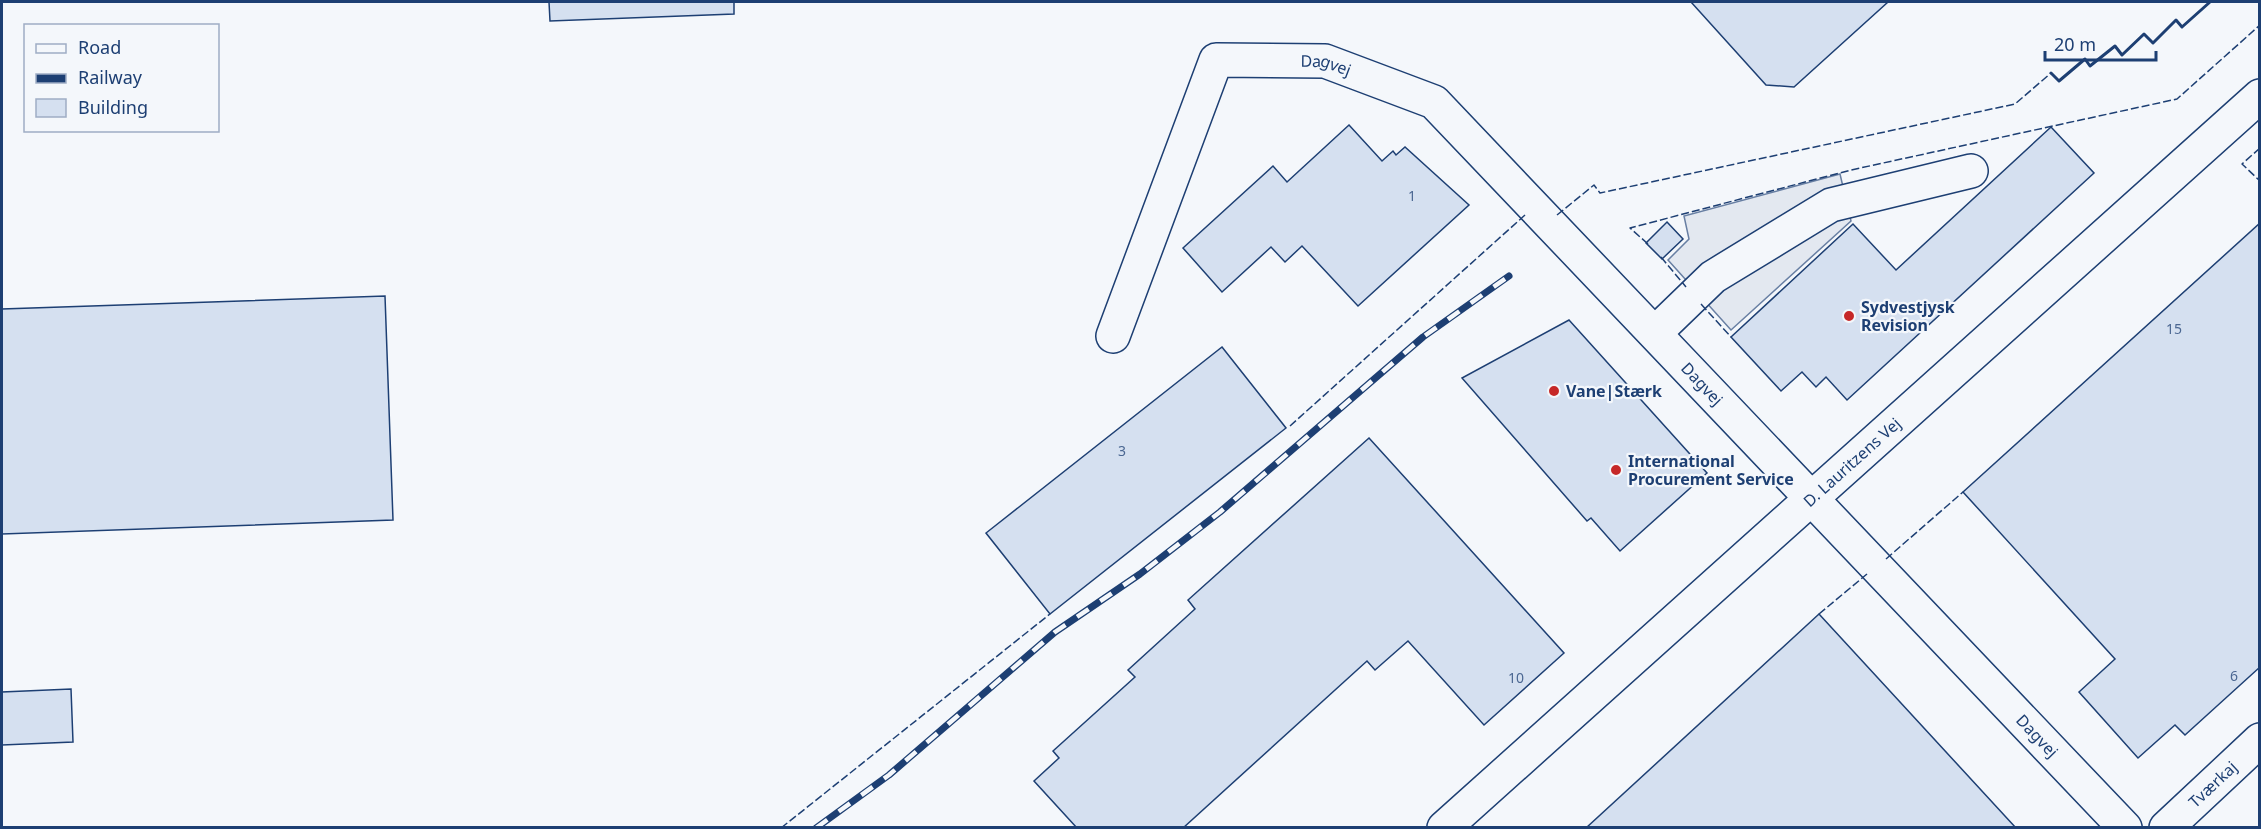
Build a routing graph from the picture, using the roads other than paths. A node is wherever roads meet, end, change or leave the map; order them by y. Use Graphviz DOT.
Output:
graph roads {
  1 [pos="2259,96"];
  2 [pos="1971,171"];
  3 [pos="1656,333"];
  4 [pos="1113,336"];
  5 [pos="1812,496"];
  6 [pos="2259,740"];
  7 [pos="1444,828"];
  8 [pos="2125,828"];
  9 [pos="2166,828"];
  1 -- 5 [label="street, D. Lauritzens Vej"];
  2 -- 3 [label="street"];
  3 -- 4 [label="street, Dagvej"];
  3 -- 5 [label="street, Dagvej"];
  5 -- 7 [label="street, D. Lauritzens Vej"];
  5 -- 8 [label="street, Dagvej"];
  6 -- 9 [label="street, Tværkaj"];
}
